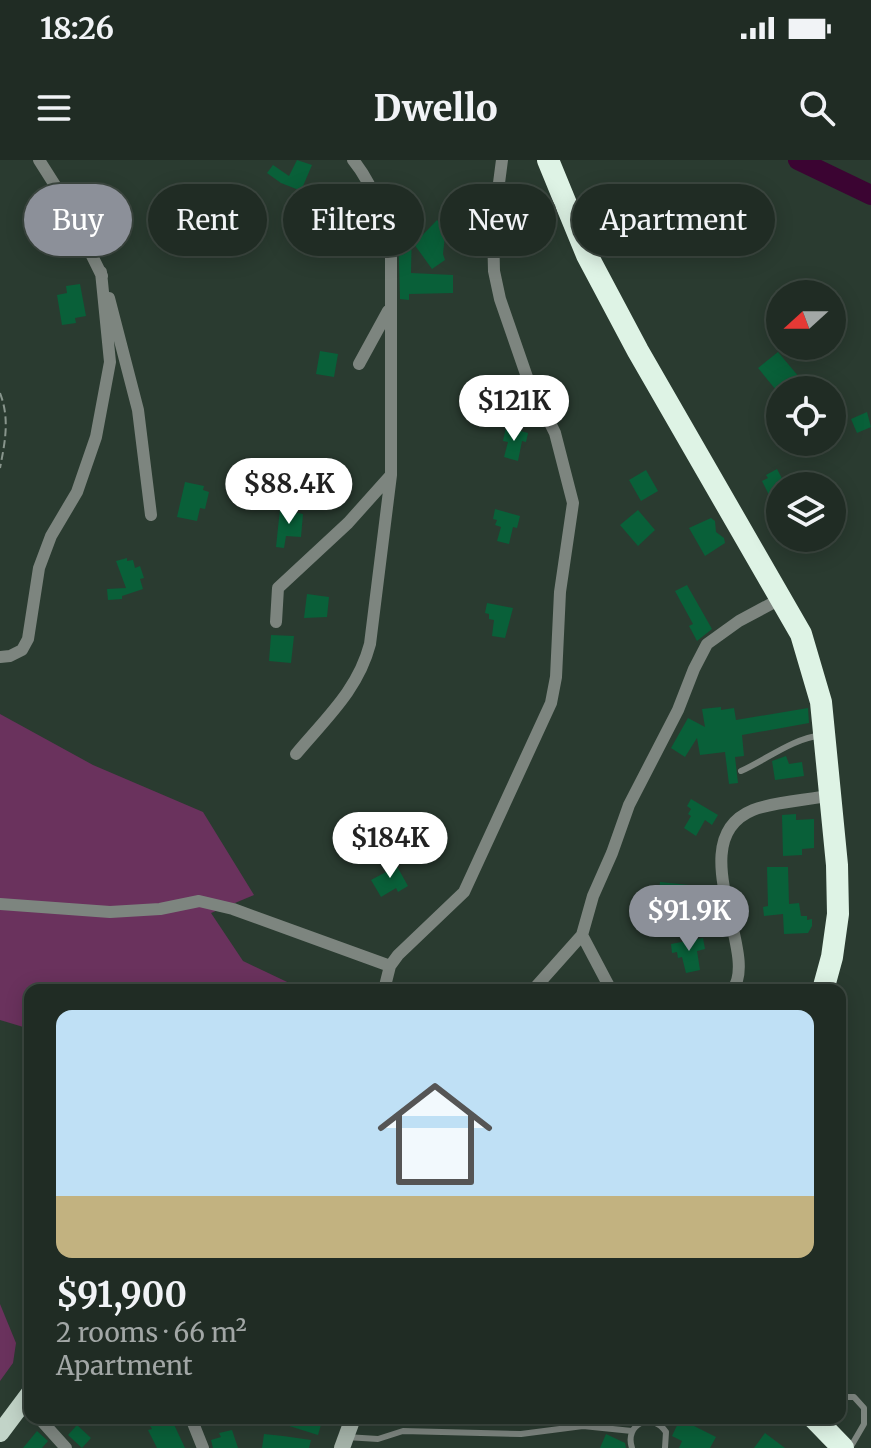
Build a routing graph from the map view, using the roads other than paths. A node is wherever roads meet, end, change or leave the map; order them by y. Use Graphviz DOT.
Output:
graph roads {
  1 [pos="39,160"];
  2 [pos="353,160"];
  3 [pos="502,160"];
  4 [pos="548,160"];
  5 [pos="101,272"];
  6 [pos="389,308"];
  7 [pos="359,364"];
  8 [pos="391,475"];
  9 [pos="151,515"];
  10 [pos="782,598"];
  11 [pos="276,622"];
  12 [pos="0,657"];
  13 [pos="825,735"];
  14 [pos="296,754"];
  15 [pos="741,771"];
  16 [pos="832,795"];
  17 [pos="0,904"];
  18 [pos="582,935"];
  19 [pos="390,966"];
  20 [pos="386,984"];
  21 [pos="538,984"];
  22 [pos="608,984"];
  23 [pos="735,984"];
  24 [pos="825,984"];
  25 [pos="846,1397"];
  26 [pos="24,1406"];
  27 [pos="44,1424"];
  28 [pos="193,1424"];
  29 [pos="351,1424"];
  30 [pos="640,1424"];
  31 [pos="657,1424"];
  32 [pos="820,1424"];
  33 [pos="632,1431"];
  34 [pos="0,1433"];
  35 [pos="344,1443"];
  36 [pos="66,1448"];
  37 [pos="203,1448"];
  38 [pos="632,1448"];
  39 [pos="665,1448"];
  40 [pos="843,1448"];
  41 [pos="850,1448"];
  1 -- 5 [label="street"];
  2 -- 6 [label="street"];
  3 -- 19 [label="street"];
  4 -- 10 [label="highway"];
  5 -- 9 [label="street"];
  5 -- 12 [label="street"];
  6 -- 7 [label="street"];
  6 -- 8 [label="street"];
  8 -- 11 [label="street"];
  8 -- 14 [label="street"];
  10 -- 13 [label="highway"];
  10 -- 18 [label="street"];
  13 -- 15 [label="lane"];
  13 -- 16 [label="highway"];
  16 -- 23 [label="street"];
  16 -- 24 [label="highway"];
  17 -- 19 [label="street"];
  18 -- 21 [label="street"];
  18 -- 22 [label="street"];
  19 -- 20 [label="street"];
  25 -- 41 [label="lane"];
  26 -- 34 [label="main road"];
  27 -- 36 [label="street"];
  28 -- 37 [label="street"];
  29 -- 35 [label="street"];
  30 -- 33 [label="lane"];
  31 -- 39 [label="lane"];
  32 -- 40 [label="highway"];
  33 -- 35 [label="lane"];
  33 -- 38 [label="lane"];
}
